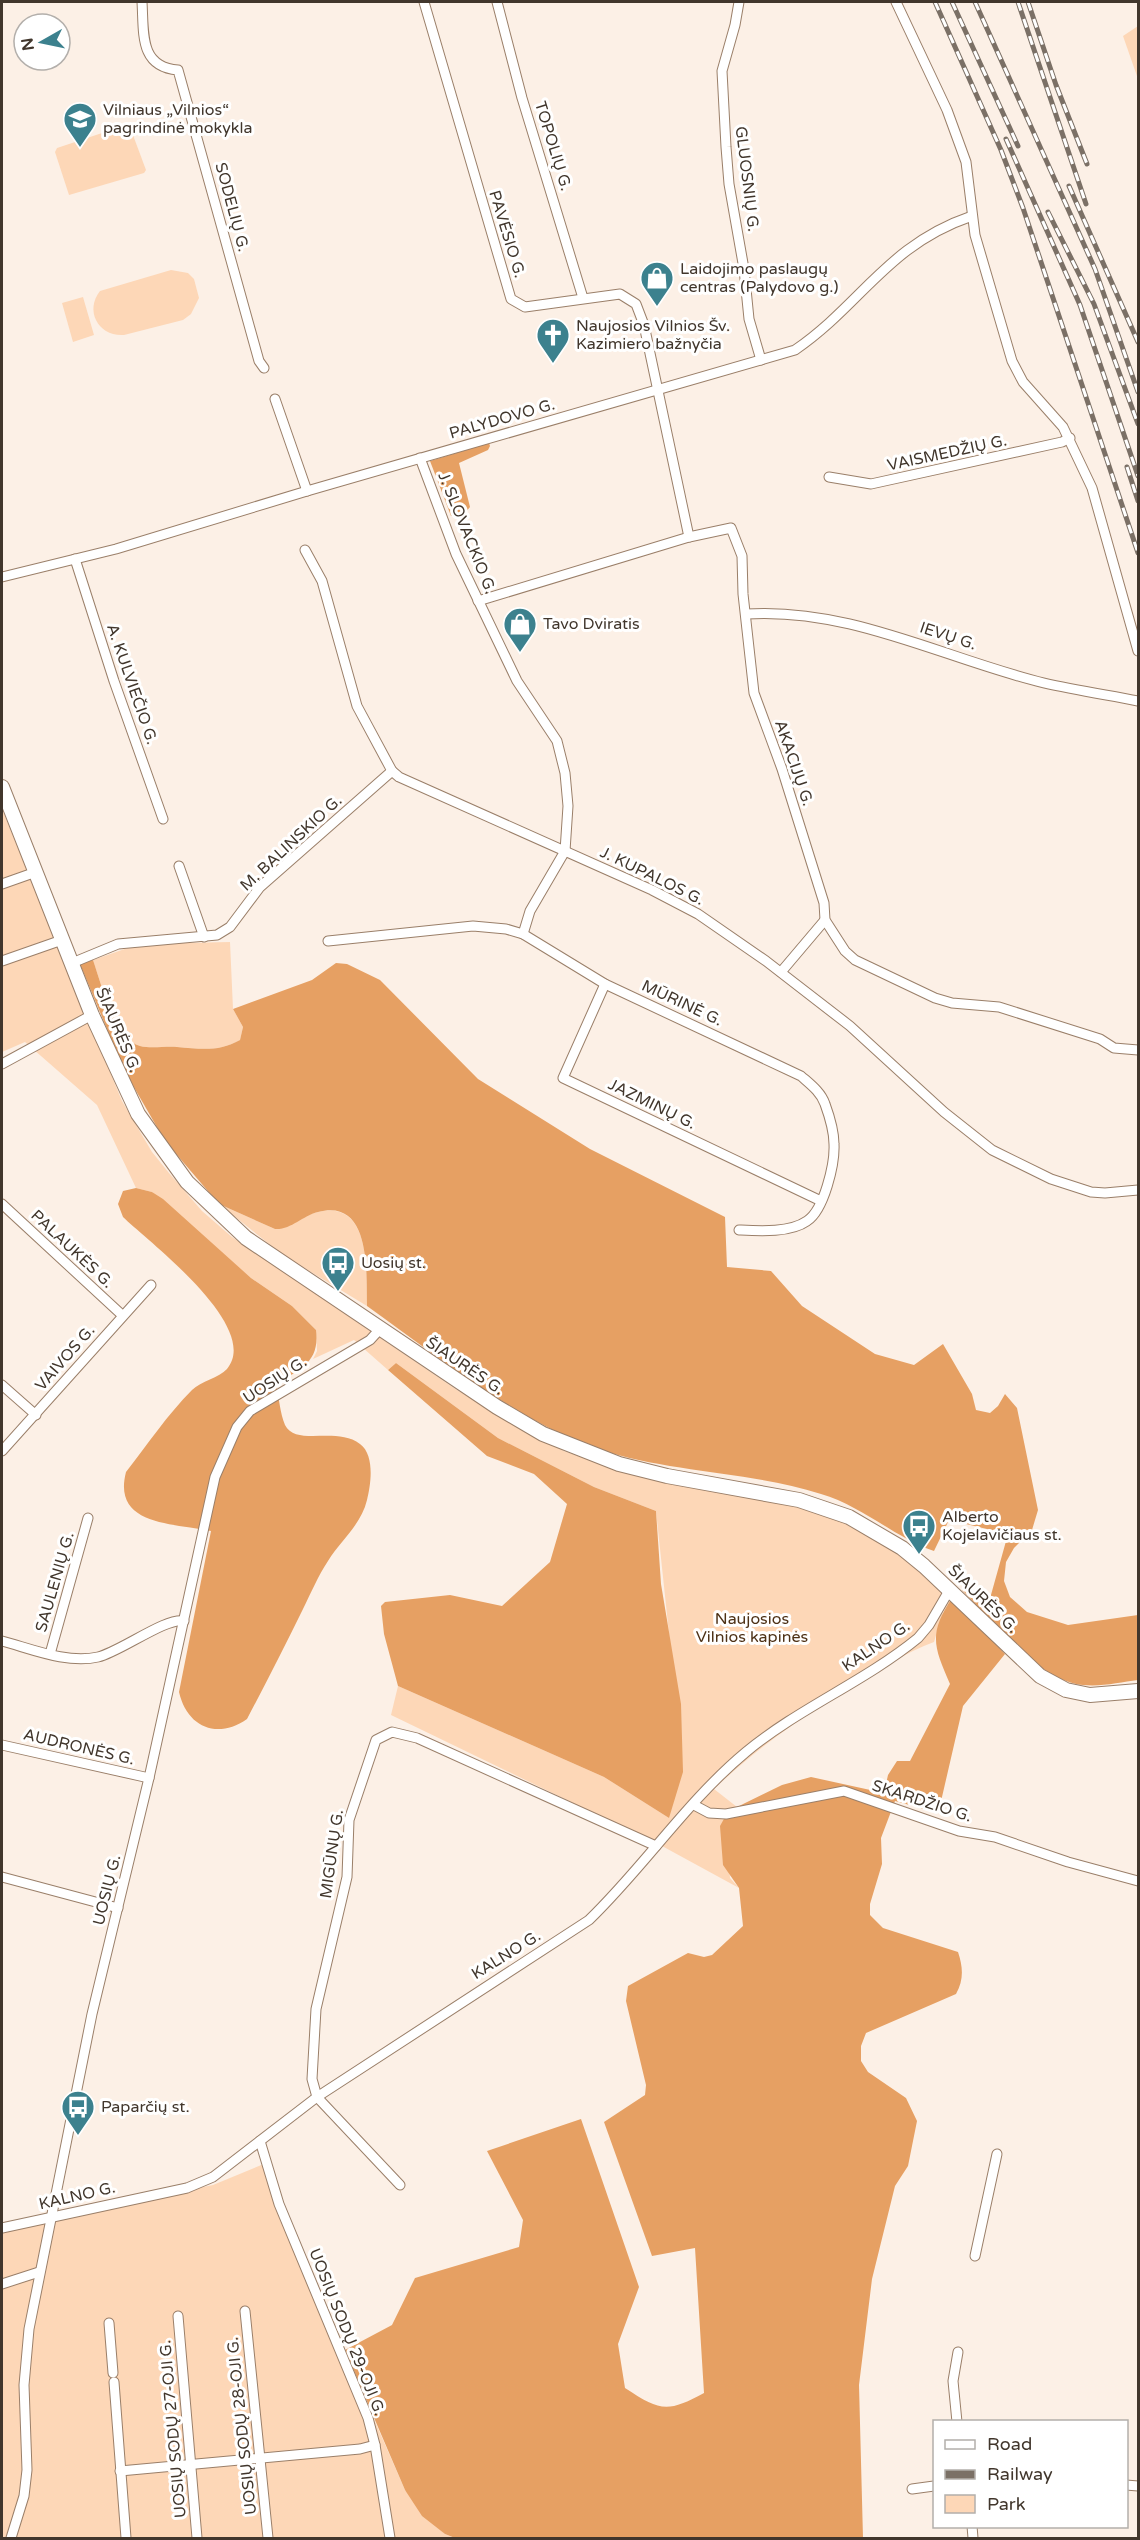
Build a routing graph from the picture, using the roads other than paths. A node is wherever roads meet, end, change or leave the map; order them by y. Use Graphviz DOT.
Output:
graph roads {
  1 [pos="142,2"];
  2 [pos="424,2"];
  3 [pos="497,2"];
  4 [pos="739,2"];
  5 [pos="896,2"];
  6 [pos="972,216"];
  7 [pos="582,298"];
  8 [pos="761,360"];
  9 [pos="264,368"];
  10 [pos="657,389"];
  11 [pos="275,399"];
  12 [pos="1070,438"];
  13 [pos="420,458"];
  14 [pos="829,477"];
  15 [pos="307,491"];
  16 [pos="689,537"];
  17 [pos="304,550"];
  18 [pos="75,559"];
  19 [pos="2,577"];
  20 [pos="478,601"];
  21 [pos="746,614"];
  22 [pos="1138,651"];
  23 [pos="1138,701"];
  24 [pos="392,771"];
  25 [pos="2,787"];
  26 [pos="163,819"];
  27 [pos="565,851"];
  28 [pos="179,866"];
  29 [pos="36,872"];
  30 [pos="2,884"];
  31 [pos="825,920"];
  32 [pos="523,934"];
  33 [pos="204,937"];
  34 [pos="62,940"];
  35 [pos="327,941"];
  36 [pos="2,961"];
  37 [pos="72,963"];
  38 [pos="781,972"];
  39 [pos="605,984"];
  40 [pos="92,1015"];
  41 [pos="1138,1050"];
  42 [pos="2,1064"];
  43 [pos="1138,1190"];
  44 [pos="821,1201"];
  45 [pos="2,1204"];
  46 [pos="739,1230"];
  47 [pos="151,1286"];
  48 [pos="122,1315"];
  49 [pos="380,1329"];
  50 [pos="2,1385"];
  51 [pos="36,1414"];
  52 [pos="2,1451"];
  53 [pos="88,1518"];
  54 [pos="950,1589"];
  55 [pos="183,1621"];
  56 [pos="2,1641"];
  57 [pos="50,1654"];
  58 [pos="1138,1691"];
  59 [pos="2,1745"];
  60 [pos="149,1778"];
  61 [pos="694,1805"];
  62 [pos="656,1846"];
  63 [pos="2,1877"];
  64 [pos="1138,1881"];
  65 [pos="118,1908"];
  66 [pos="317,2097"];
  67 [pos="260,2141"];
  68 [pos="997,2154"];
  69 [pos="400,2185"];
  70 [pos="50,2218"];
  71 [pos="2,2228"];
  72 [pos="975,2256"];
  73 [pos="39,2272"];
  74 [pos="2,2284"];
  75 [pos="245,2311"];
  76 [pos="178,2316"];
  77 [pos="109,2323"];
  78 [pos="958,2352"];
  79 [pos="957,2420"];
  80 [pos="375,2445"];
  81 [pos="261,2459"];
  82 [pos="190,2465"];
  83 [pos="120,2471"];
  84 [pos="933,2486"];
  85 [pos="912,2489"];
  86 [pos="11,2538"];
  87 [pos="126,2538"];
  88 [pos="197,2538"];
  89 [pos="268,2538"];
  90 [pos="390,2538"];
  1 -- 9 [label="street, SODELIŲ G."];
  2 -- 7 [label="street, PAVĖSIO G."];
  3 -- 7 [label="street, TOPOLIŲ G."];
  4 -- 8 [label="street, GLUOSNIŲ G."];
  5 -- 6 [label="street"];
  6 -- 8 [label="street, PALYDOVO G."];
  6 -- 12 [label="street"];
  7 -- 10 [label="street, PAVĖSIO G."];
  8 -- 10 [label="street, PALYDOVO G."];
  10 -- 13 [label="street, PALYDOVO G."];
  10 -- 16 [label="street, PAVĖSIO G."];
  11 -- 15 [label="street"];
  12 -- 14 [label="street, VAISMEDŽIŲ G."];
  12 -- 22 [label="street"];
  13 -- 15 [label="street, PALYDOVO G."];
  13 -- 20 [label="street, J. SLOVACKIO G."];
  15 -- 18 [label="street, PALYDOVO G."];
  16 -- 20 [label="street, AKACIJŲ G."];
  16 -- 21 [label="street, AKACIJŲ G."];
  17 -- 24 [label="street"];
  18 -- 19 [label="street, PALYDOVO G."];
  18 -- 26 [label="street, A. KULVIEČIO G."];
  20 -- 27 [label="street, J. SLOVACKIO G."];
  21 -- 23 [label="street, IEVŲ G."];
  21 -- 31 [label="street, AKACIJŲ G."];
  24 -- 27 [label="street, J. KUPALOS G."];
  24 -- 33 [label="street, M. BALINSKIO G."];
  25 -- 29 [label="main road, ŠIAURĖS G."];
  27 -- 32 [label="street"];
  27 -- 38 [label="street, J. KUPALOS G."];
  28 -- 33 [label="street"];
  29 -- 30 [label="street"];
  29 -- 34 [label="main road, ŠIAURĖS G."];
  31 -- 38 [label="street"];
  31 -- 41 [label="street, AKACIJŲ G."];
  32 -- 35 [label="street, MŪRINĖ G."];
  32 -- 39 [label="street, MŪRINĖ G."];
  33 -- 37 [label="street, M. BALINSKIO G."];
  34 -- 36 [label="street"];
  34 -- 37 [label="main road, ŠIAURĖS G."];
  37 -- 40 [label="main road, ŠIAURĖS G."];
  38 -- 43 [label="street, J. KUPALOS G."];
  39 -- 44 [label="street, MŪRINĖ G."];
  39 -- 44 [label="street, JAZMINŲ G."];
  40 -- 42 [label="street"];
  40 -- 49 [label="main road, ŠIAURĖS G."];
  44 -- 46 [label="street, MŪRINĖ G."];
  45 -- 48 [label="street, PALAUKĖS G."];
  47 -- 48 [label="street, VAIVOS G."];
  48 -- 51 [label="street, VAIVOS G."];
  49 -- 54 [label="main road, ŠIAURĖS G."];
  49 -- 55 [label="street, UOSIŲ G."];
  50 -- 51 [label="street"];
  51 -- 52 [label="street, VAIVOS G."];
  53 -- 57 [label="street, SAULENIŲ G."];
  54 -- 58 [label="main road, ŠIAURĖS G."];
  54 -- 61 [label="street, KALNO G."];
  55 -- 57 [label="street"];
  55 -- 60 [label="street, UOSIŲ G."];
  56 -- 57 [label="street"];
  59 -- 60 [label="street, AUDRONĖS G."];
  60 -- 65 [label="street, UOSIŲ G."];
  61 -- 62 [label="street, KALNO G."];
  61 -- 64 [label="street, SKARDŽIO G."];
  62 -- 66 [label="street, KALNO G."];
  62 -- 66 [label="street, MIGŪNŲ G."];
  63 -- 65 [label="street"];
  65 -- 70 [label="street, UOSIŲ G."];
  66 -- 67 [label="street, KALNO G."];
  66 -- 69 [label="street"];
  67 -- 70 [label="street, KALNO G."];
  67 -- 80 [label="street, UOSIŲ SODŲ 29-OJI G."];
  68 -- 72 [label="street"];
  70 -- 71 [label="street, KALNO G."];
  70 -- 73 [label="street, UOSIŲ G."];
  73 -- 74 [label="street"];
  73 -- 86 [label="street, UOSIŲ G."];
  75 -- 81 [label="street, UOSIŲ SODŲ 28-OJI G."];
  76 -- 82 [label="street, UOSIŲ SODŲ 27-OJI G."];
  77 -- 83 [label="street"];
  78 -- 79 [label="street"];
  80 -- 81 [label="street"];
  80 -- 90 [label="street, UOSIŲ SODŲ 29-OJI G."];
  81 -- 82 [label="street"];
  81 -- 89 [label="street, UOSIŲ SODŲ 28-OJI G."];
  82 -- 83 [label="street"];
  82 -- 88 [label="street, UOSIŲ SODŲ 27-OJI G."];
  83 -- 87 [label="street"];
  84 -- 85 [label="street"];
}
